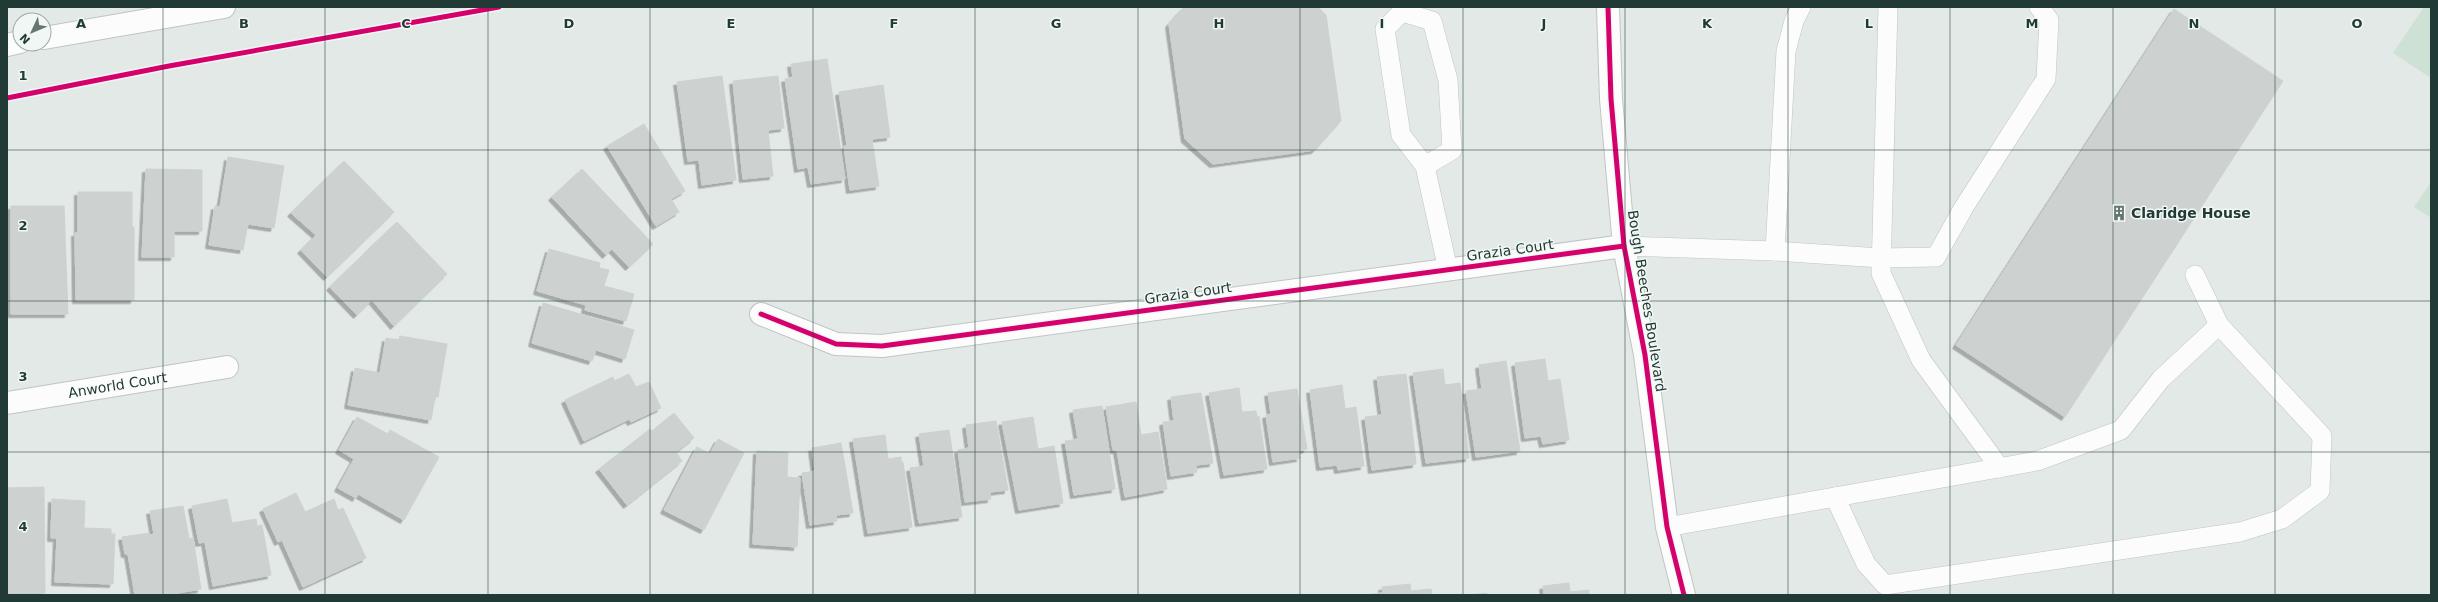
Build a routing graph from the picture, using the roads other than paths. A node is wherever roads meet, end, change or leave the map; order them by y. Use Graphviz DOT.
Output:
graph roads {
  1 [pos="224,7"];
  2 [pos="1608,7"];
  3 [pos="1802,7"];
  4 [pos="1888,7"];
  5 [pos="2039,7"];
  6 [pos="52,37"];
  7 [pos="1425,166"];
  8 [pos="1624,246"];
  9 [pos="1775,251"];
  10 [pos="1881,258"];
  11 [pos="1448,270"];
  12 [pos="2195,275"];
  13 [pos="761,314"];
  14 [pos="2219,325"];
  15 [pos="227,367"];
  16 [pos="7,403"];
  17 [pos="2000,468"];
  18 [pos="1835,497"];
  19 [pos="1667,527"];
  20 [pos="1684,595"];
  1 -- 6 [label="street"];
  2 -- 8 [label="street, Bough Beeches Boulevard"];
  3 -- 9 [label="lane"];
  4 -- 10 [label="lane"];
  5 -- 10 [label="lane"];
  7 -- 7 [label="lane"];
  7 -- 11 [label="lane"];
  8 -- 9 [label="lane"];
  8 -- 11 [label="street, Grazia Court"];
  8 -- 19 [label="street, Bough Beeches Boulevard"];
  9 -- 10 [label="lane"];
  10 -- 17 [label="lane"];
  11 -- 13 [label="street, Grazia Court"];
  12 -- 14 [label="lane"];
  14 -- 17 [label="lane"];
  14 -- 18 [label="lane"];
  15 -- 16 [label="street, Anworld Court"];
  17 -- 18 [label="lane"];
  18 -- 19 [label="lane"];
  19 -- 20 [label="street, Bough Beeches Boulevard"];
}
